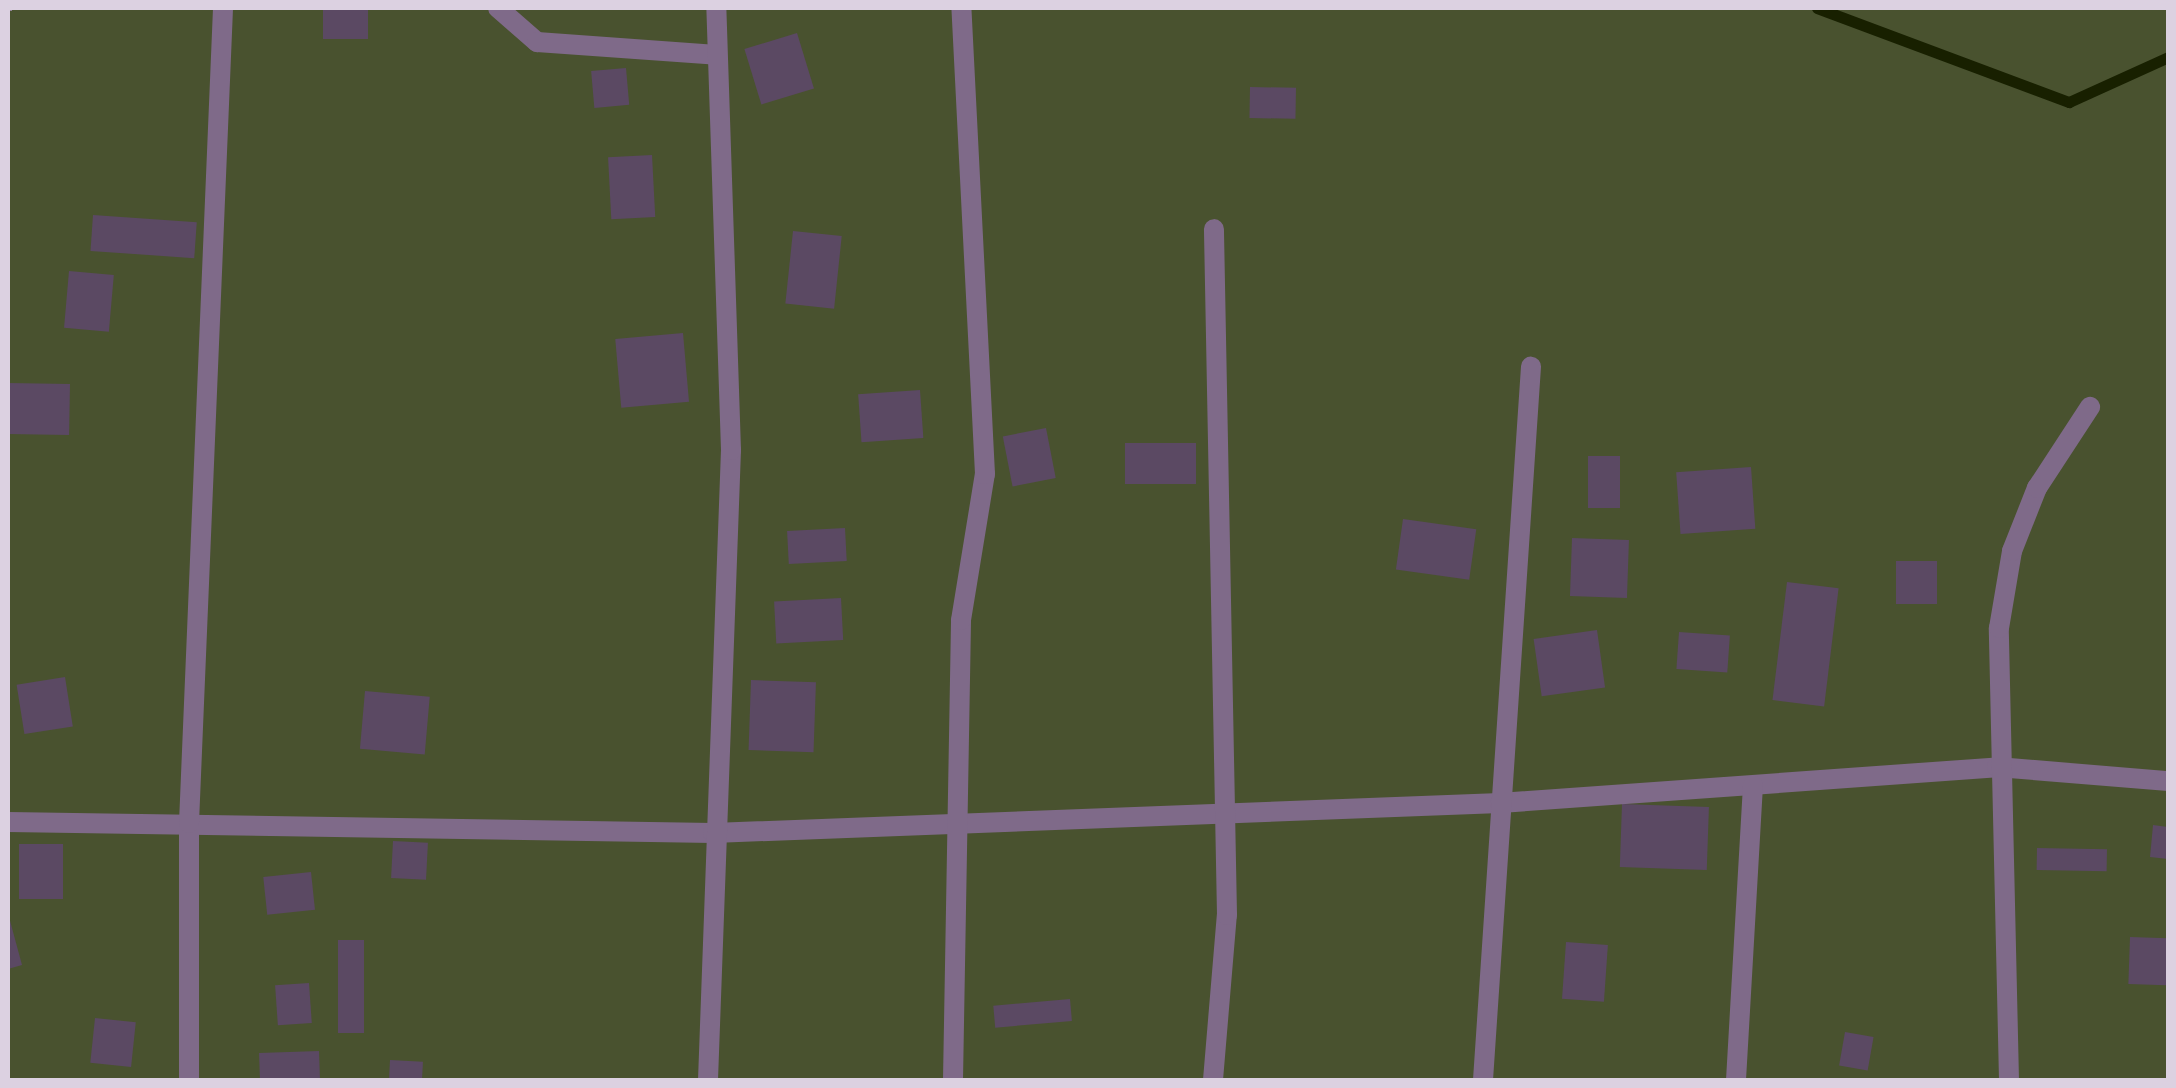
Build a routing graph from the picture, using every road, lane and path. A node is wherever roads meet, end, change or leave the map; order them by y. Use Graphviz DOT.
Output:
graph roads {
  1 [pos="223,8"];
  2 [pos="498,8"];
  3 [pos="716,8"];
  4 [pos="961,8"];
  5 [pos="717,55"];
  6 [pos="1214,229"];
  7 [pos="1531,367"];
  8 [pos="2090,408"];
  9 [pos="1996,768"];
  10 [pos="2168,781"];
  11 [pos="1754,784"];
  12 [pos="1500,803"];
  13 [pos="1219,815"];
  14 [pos="956,820"];
  15 [pos="8,822"];
  16 [pos="189,824"];
  17 [pos="712,833"];
  18 [pos="190,1080"];
  19 [pos="708,1080"];
  20 [pos="953,1080"];
  21 [pos="1213,1080"];
  22 [pos="1483,1080"];
  23 [pos="1736,1080"];
  24 [pos="2009,1080"];
  1 -- 16 [label="street"];
  2 -- 5 [label="street"];
  3 -- 5 [label="street"];
  4 -- 14 [label="street"];
  5 -- 17 [label="street"];
  6 -- 13 [label="street"];
  7 -- 12 [label="street"];
  8 -- 9 [label="street"];
  9 -- 10 [label="street"];
  9 -- 11 [label="street"];
  9 -- 24 [label="street"];
  11 -- 12 [label="street"];
  11 -- 23 [label="street"];
  12 -- 13 [label="street"];
  12 -- 22 [label="street"];
  13 -- 14 [label="street"];
  13 -- 21 [label="street"];
  14 -- 17 [label="street"];
  14 -- 20 [label="street"];
  15 -- 16 [label="street"];
  16 -- 17 [label="street"];
  16 -- 18 [label="street"];
  17 -- 19 [label="street"];
}
